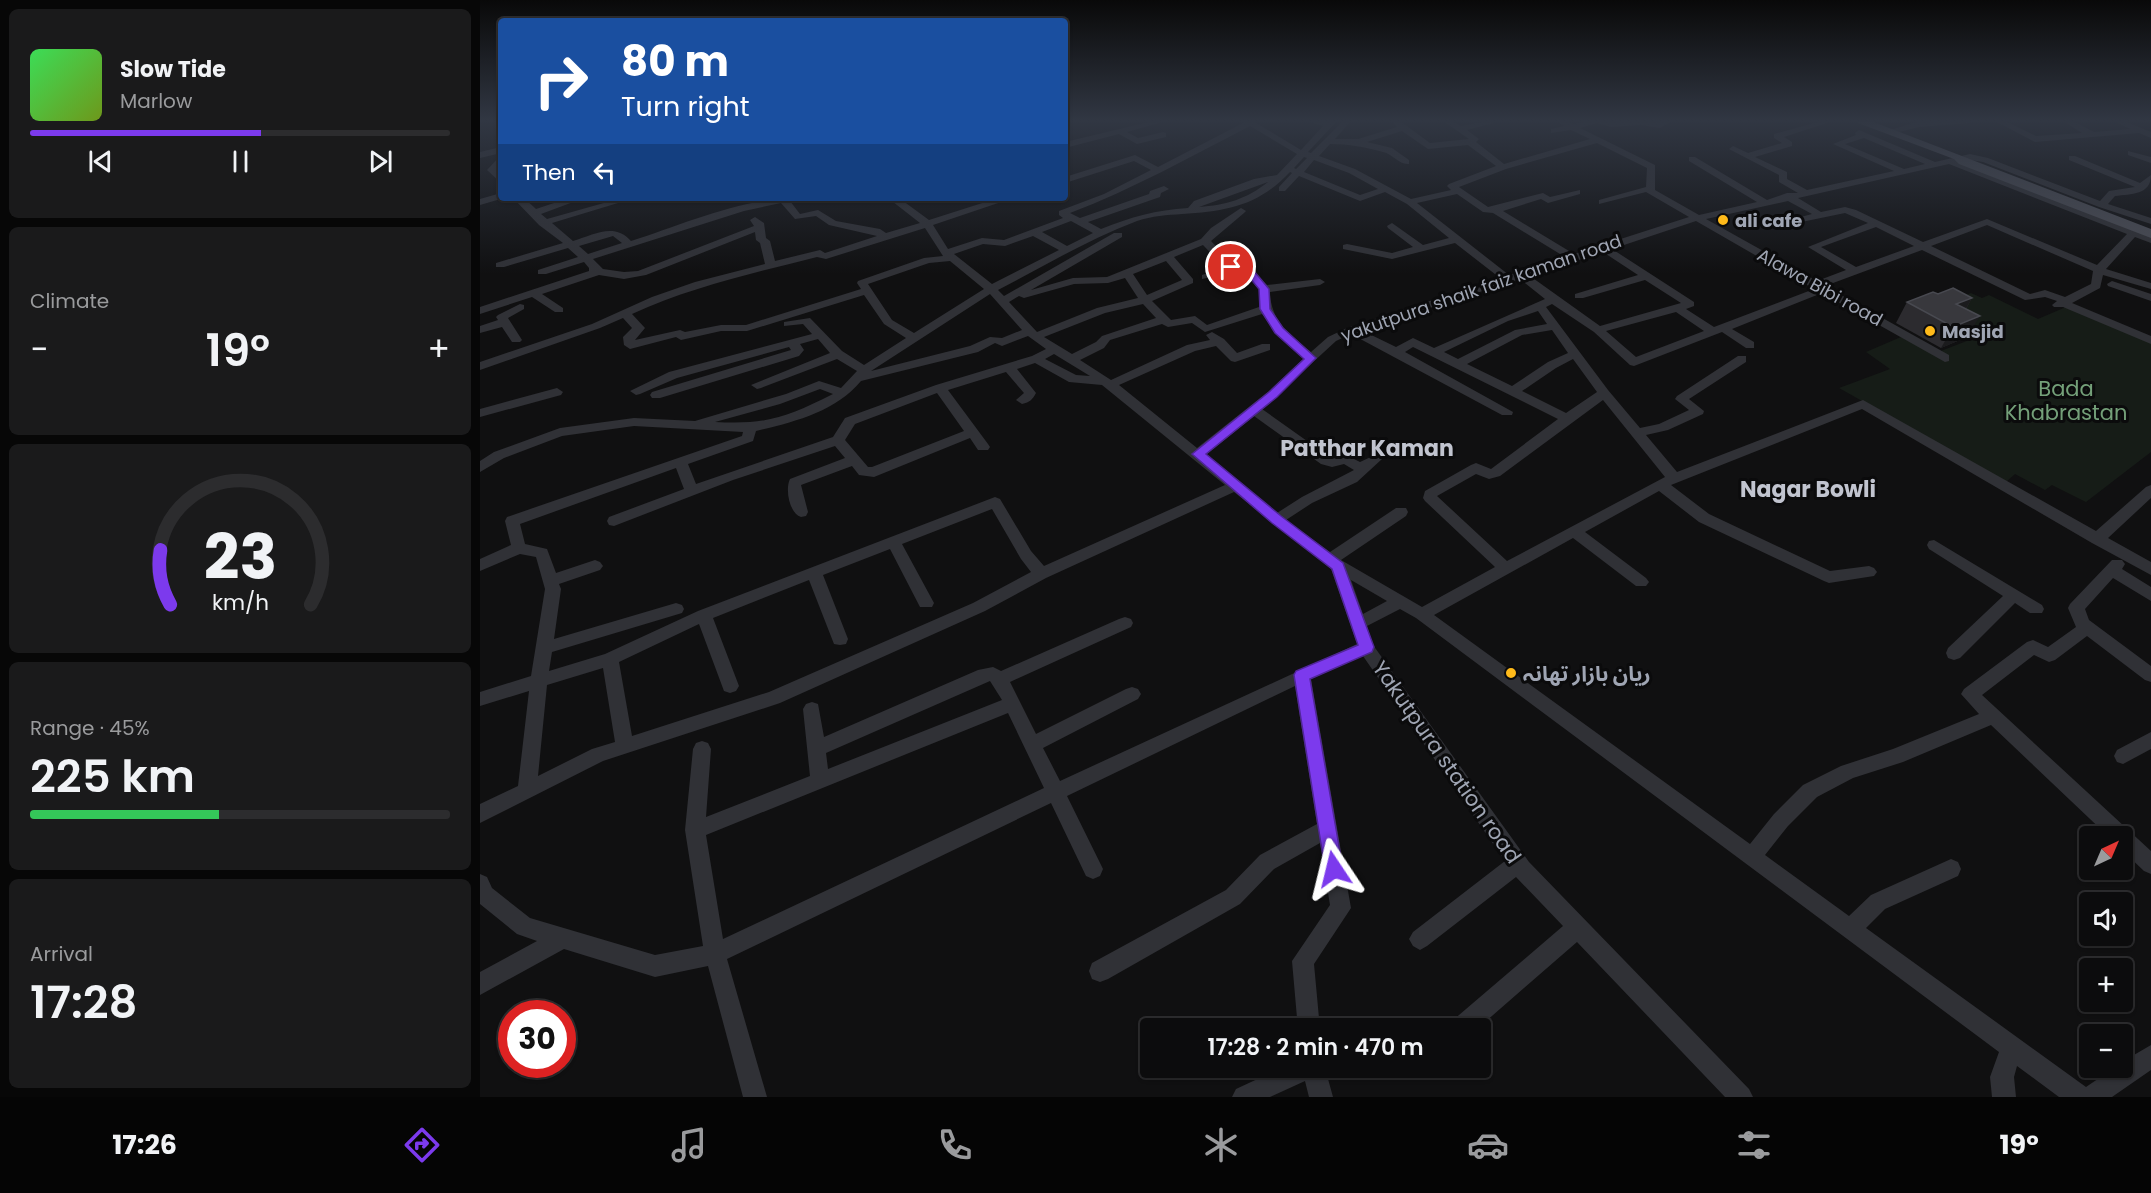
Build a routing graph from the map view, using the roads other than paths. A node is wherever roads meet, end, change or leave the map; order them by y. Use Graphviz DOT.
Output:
graph roads {
  1 [pos="1090,172"];
  2 [pos="1157,172"];
  3 [pos="1285,172"];
  4 [pos="1354,172"];
  5 [pos="1490,172"];
  6 [pos="1503,172"];
  7 [pos="1652,172"];
  8 [pos="1714,172"];
  9 [pos="1780,172"];
  10 [pos="1903,172"];
  11 [pos="1989,172"];
  12 [pos="1992,172"];
  13 [pos="1995,172"];
  14 [pos="2017,172"];
  15 [pos="2107,172"];
  16 [pos="1300,173"];
  17 [pos="1280,177"];
  18 [pos="2151,177"];
  19 [pos="1509,178"];
  20 [pos="1068,179"];
  21 [pos="2144,187"];
  22 [pos="1651,188"];
  23 [pos="1164,189"];
  24 [pos="1386,189"];
  25 [pos="1458,190"];
  26 [pos="1577,192"];
  27 [pos="1805,193"];
  28 [pos="1787,196"];
  29 [pos="498,197"];
  30 [pos="521,201"];
  31 [pos="570,201"];
  32 [pos="615,201"];
  33 [pos="778,201"];
  34 [pos="788,201"];
  35 [pos="897,201"];
  36 [pos="999,201"];
  37 [pos="480,202"];
  38 [pos="1410,202"];
  39 [pos="1602,202"];
  40 [pos="1764,202"];
  41 [pos="2102,205"];
  42 [pos="741,209"];
  43 [pos="1496,210"];
  44 [pos="1241,211"];
  45 [pos="533,213"];
  46 [pos="1195,213"];
  47 [pos="1820,215"];
  48 [pos="1696,218"];
  49 [pos="1075,220"];
  50 [pos="2151,221"];
  51 [pos="543,223"];
  52 [pos="927,224"];
  53 [pos="1785,224"];
  54 [pos="1875,224"];
  55 [pos="760,226"];
  56 [pos="1392,226"];
  57 [pos="1121,228"];
  58 [pos="2151,229"];
  59 [pos="1036,233"];
  60 [pos="1101,233"];
  61 [pos="2133,234"];
  62 [pos="2151,234"];
  63 [pos="885,237"];
  64 [pos="1457,239"];
  65 [pos="2151,240"];
  66 [pos="1204,241"];
  67 [pos="571,244"];
  68 [pos="629,245"];
  69 [pos="1923,246"];
  70 [pos="1347,247"];
  71 [pos="1602,247"];
  72 [pos="1422,249"];
  73 [pos="1066,251"];
  74 [pos="949,256"];
  75 [pos="1167,256"];
  76 [pos="586,258"];
  77 [pos="1573,258"];
  78 [pos="770,264"];
  79 [pos="500,265"];
  80 [pos="1231,267"];
  81 [pos="1855,271"];
  82 [pos="542,272"];
  83 [pos="597,272"];
  84 [pos="1127,273"];
  85 [pos="1023,274"];
  86 [pos="2098,274"];
  87 [pos="1522,275"];
  88 [pos="1646,276"];
  89 [pos="1206,277"];
  90 [pos="1507,279"];
  91 [pos="1036,282"];
  92 [pos="1320,282"];
  93 [pos="2151,286"];
  94 [pos="1820,287"];
  95 [pos="991,289"];
  96 [pos="1264,289"];
  97 [pos="867,291"];
  98 [pos="536,296"];
  99 [pos="1579,296"];
  100 [pos="2151,298"];
  101 [pos="1146,300"];
  102 [pos="1004,301"];
  103 [pos="1546,303"];
  104 [pos="2061,304"];
  105 [pos="1678,308"];
  106 [pos="1265,309"];
  107 [pos="559,310"];
  108 [pos="480,312"];
  109 [pos="625,313"];
  110 [pos="804,316"];
  111 [pos="1162,320"];
  112 [pos="505,322"];
  113 [pos="1554,326"];
  114 [pos="1205,329"];
  115 [pos="480,330"];
  116 [pos="1351,330"];
  117 [pos="1598,330"];
  118 [pos="1717,330"];
  119 [pos="1032,334"];
  120 [pos="821,335"];
  121 [pos="913,338"];
  122 [pos="735,339"];
  123 [pos="516,340"];
  124 [pos="2151,340"];
  125 [pos="1220,341"];
  126 [pos="792,343"];
  127 [pos="1750,345"];
  128 [pos="1266,347"];
  129 [pos="1054,349"];
  130 [pos="1396,352"];
  131 [pos="1435,352"];
  132 [pos="838,354"];
  133 [pos="1575,354"];
  134 [pos="1311,358"];
  135 [pos="1946,358"];
  136 [pos="1036,359"];
  137 [pos="1742,359"];
  138 [pos="1070,360"];
  139 [pos="1458,364"];
  140 [pos="480,366"];
  141 [pos="1009,367"];
  142 [pos="860,375"];
  143 [pos="1107,383"];
  144 [pos="757,385"];
  145 [pos="940,388"];
  146 [pos="558,392"];
  147 [pos="636,392"];
  148 [pos="1512,392"];
  149 [pos="844,393"];
  150 [pos="1604,393"];
  151 [pos="656,395"];
  152 [pos="1022,400"];
  153 [pos="1254,410"];
  154 [pos="1508,412"];
  155 [pos="480,413"];
  156 [pos="1567,418"];
  157 [pos="695,424"];
  158 [pos="750,428"];
  159 [pos="973,432"];
  160 [pos="1637,433"];
  161 [pos="838,440"];
  162 [pos="984,447"];
  163 [pos="1198,454"];
  164 [pos="1375,459"];
  165 [pos="854,460"];
  166 [pos="680,461"];
  167 [pos="480,467"];
  168 [pos="1363,470"];
  169 [pos="1674,477"];
  170 [pos="1660,484"];
  171 [pos="1235,486"];
  172 [pos="2151,490"];
  173 [pos="692,491"];
  174 [pos="801,512"];
  175 [pos="1401,512"];
  176 [pos="1276,520"];
  177 [pos="614,521"];
  178 [pos="1574,531"];
  179 [pos="2097,539"];
  180 [pos="893,541"];
  181 [pos="1934,545"];
  182 [pos="519,548"];
  183 [pos="2125,555"];
  184 [pos="1334,563"];
  185 [pos="480,565"];
  186 [pos="595,566"];
  187 [pos="1505,568"];
  188 [pos="2151,569"];
  189 [pos="2112,570"];
  190 [pos="1869,572"];
  191 [pos="814,573"];
  192 [pos="1041,574"];
  193 [pos="551,581"];
  194 [pos="1641,582"];
  195 [pos="2013,594"];
  196 [pos="2151,595"];
  197 [pos="1400,602"];
  198 [pos="926,603"];
  199 [pos="676,609"];
  200 [pos="2036,609"];
  201 [pos="1422,614"];
  202 [pos="704,615"];
  203 [pos="1125,622"];
  204 [pos="1359,623"];
  205 [pos="2082,623"];
  206 [pos="840,639"];
  207 [pos="1366,647"];
  208 [pos="544,648"];
  209 [pos="1954,653"];
  210 [pos="610,658"];
  211 [pos="1302,675"];
  212 [pos="2151,675"];
  213 [pos="1000,679"];
  214 [pos="539,680"];
  215 [pos="730,686"];
  216 [pos="1132,694"];
  217 [pos="480,699"];
  218 [pos="1012,704"];
  219 [pos="812,709"];
  220 [pos="1993,716"];
  221 [pos="2151,740"];
  222 [pos="1032,746"];
  223 [pos="625,747"];
  224 [pos="702,749"];
  225 [pos="817,749"];
  226 [pos="2123,756"];
  227 [pos="820,781"];
  228 [pos="527,792"];
  229 [pos="1055,794"];
  230 [pos="480,814"];
  231 [pos="1327,829"];
  232 [pos="695,830"];
  233 [pos="2147,853"];
  234 [pos="1752,856"];
  235 [pos="1518,863"];
  236 [pos="1092,869"];
  237 [pos="1951,869"];
  238 [pos="482,892"];
  239 [pos="1578,927"];
  240 [pos="1850,929"];
  241 [pos="564,938"];
  242 [pos="1420,939"];
  243 [pos="715,954"];
  244 [pos="1100,971"];
  245 [pos="480,984"];
  246 [pos="1308,1018"];
  247 [pos="1473,1018"];
  248 [pos="2012,1048"];
  249 [pos="2151,1056"];
  250 [pos="1285,1078"];
  251 [pos="1316,1078"];
  252 [pos="755,1097"];
  253 [pos="1244,1097"];
  254 [pos="1322,1097"];
  255 [pos="1741,1097"];
  256 [pos="2004,1097"];
  257 [pos="2079,1097"];
  258 [pos="2092,1097"];
  1 -- 20 [label="street"];
  2 -- 49 [label="street"];
  3 -- 17 [label="street"];
  4 -- 24 [label="street"];
  5 -- 25 [label="street"];
  6 -- 19 [label="street"];
  7 -- 22 [label="street"];
  8 -- 40 [label="street"];
  9 -- 27 [label="street"];
  10 -- 27 [label="street, yakutpura shaik faiz kaman road"];
  11 -- 61 [label="street"];
  12 -- 62 [label="main road"];
  13 -- 58 [label="main road"];
  14 -- 41 [label="street"];
  15 -- 21 [label="street"];
  16 -- 24 [label="street"];
  16 -- 44 [label="street"];
  17 -- 46 [label="street"];
  17 -- 46 [label="street"];
  18 -- 21 [label="street"];
  21 -- 41 [label="street"];
  22 -- 39 [label="street"];
  22 -- 48 [label="street, Alawa Bibi road"];
  23 -- 49 [label="street"];
  24 -- 38 [label="street"];
  25 -- 38 [label="street"];
  25 -- 43 [label="street"];
  26 -- 43 [label="street"];
  27 -- 28 [label="street, yakutpura shaik faiz kaman road"];
  28 -- 40 [label="street, yakutpura shaik faiz kaman road"];
  28 -- 47 [label="street"];
  29 -- 37 [label="street"];
  30 -- 45 [label="street"];
  31 -- 45 [label="street"];
  32 -- 51 [label="street"];
  33 -- 42 [label="street"];
  34 -- 63 [label="street"];
  35 -- 52 [label="street"];
  36 -- 52 [label="street"];
  38 -- 64 [label="street"];
  40 -- 48 [label="street, yakutpura shaik faiz kaman road"];
  41 -- 50 [label="street"];
  42 -- 55 [label="street"];
  42 -- 68 [label="street"];
  43 -- 77 [label="street"];
  44 -- 46 [label="street"];
  44 -- 66 [label="street"];
  45 -- 51 [label="street"];
  46 -- 57 [label="street"];
  47 -- 53 [label="street"];
  47 -- 54 [label="street"];
  48 -- 71 [label="street, yakutpura shaik faiz kaman road"];
  48 -- 94 [label="street, Alawa Bibi road"];
  49 -- 59 [label="street"];
  49 -- 60 [label="street"];
  51 -- 67 [label="street"];
  52 -- 63 [label="street"];
  52 -- 74 [label="street"];
  54 -- 69 [label="street"];
  54 -- 81 [label="street"];
  55 -- 78 [label="street"];
  55 -- 83 [label="street"];
  56 -- 72 [label="street"];
  57 -- 60 [label="street"];
  57 -- 91 [label="street"];
  59 -- 73 [label="street"];
  59 -- 74 [label="street"];
  60 -- 73 [label="street"];
  61 -- 65 [label="street"];
  61 -- 86 [label="street"];
  63 -- 78 [label="street"];
  64 -- 72 [label="street"];
  64 -- 90 [label="street"];
  66 -- 75 [label="street"];
  66 -- 80 [label="street"];
  67 -- 68 [label="street"];
  67 -- 76 [label="street"];
  67 -- 79 [label="street"];
  68 -- 76 [label="street"];
  69 -- 81 [label="street"];
  69 -- 86 [label="street"];
  69 -- 104 [label="street"];
  70 -- 72 [label="street"];
  71 -- 77 [label="street, yakutpura shaik faiz kaman road"];
  71 -- 88 [label="street"];
  73 -- 85 [label="street"];
  74 -- 95 [label="street"];
  74 -- 97 [label="street"];
  75 -- 84 [label="street"];
  75 -- 101 [label="street"];
  76 -- 82 [label="street"];
  76 -- 83 [label="street"];
  77 -- 87 [label="street, yakutpura shaik faiz kaman road"];
  78 -- 109 [label="street"];
  80 -- 89 [label="street"];
  80 -- 96 [label="street"];
  81 -- 94 [label="street"];
  83 -- 98 [label="street"];
  84 -- 101 [label="street"];
  84 -- 102 [label="street"];
  85 -- 91 [label="street"];
  85 -- 95 [label="street"];
  86 -- 93 [label="street"];
  86 -- 100 [label="street"];
  86 -- 104 [label="street"];
  87 -- 90 [label="street, yakutpura shaik faiz kaman road"];
  87 -- 103 [label="street"];
  88 -- 99 [label="street"];
  88 -- 105 [label="street"];
  90 -- 116 [label="street, yakutpura shaik faiz kaman road"];
  91 -- 102 [label="street"];
  92 -- 96 [label="street"];
  94 -- 118 [label="street"];
  94 -- 135 [label="street, Alawa Bibi road"];
  95 -- 102 [label="street"];
  95 -- 121 [label="street"];
  96 -- 106 [label="street"];
  97 -- 110 [label="street"];
  97 -- 121 [label="street"];
  98 -- 107 [label="street"];
  98 -- 108 [label="street"];
  98 -- 112 [label="street"];
  101 -- 111 [label="street"];
  101 -- 119 [label="street"];
  102 -- 119 [label="street"];
  103 -- 113 [label="street"];
  103 -- 117 [label="street"];
  103 -- 131 [label="street"];
  104 -- 124 [label="street"];
  105 -- 117 [label="street"];
  105 -- 118 [label="street"];
  106 -- 114 [label="street"];
  106 -- 134 [label="street"];
  109 -- 110 [label="street"];
  109 -- 140 [label="street"];
  110 -- 120 [label="street"];
  110 -- 122 [label="street"];
  111 -- 114 [label="street"];
  111 -- 138 [label="street"];
  112 -- 115 [label="street"];
  112 -- 123 [label="street"];
  113 -- 133 [label="street"];
  113 -- 139 [label="street"];
  114 -- 125 [label="street"];
  116 -- 130 [label="street"];
  116 -- 134 [label="street, yakutpura shaik faiz kaman road"];
  117 -- 118 [label="street"];
  118 -- 127 [label="street"];
  119 -- 129 [label="street"];
  119 -- 142 [label="street"];
  120 -- 126 [label="street"];
  120 -- 132 [label="street"];
  121 -- 142 [label="street"];
  125 -- 128 [label="street"];
  125 -- 143 [label="street"];
  126 -- 147 [label="street"];
  126 -- 151 [label="street"];
  129 -- 136 [label="street"];
  129 -- 138 [label="street"];
  130 -- 131 [label="street"];
  130 -- 154 [label="street"];
  131 -- 139 [label="street"];
  132 -- 142 [label="street"];
  132 -- 144 [label="street"];
  133 -- 148 [label="street"];
  133 -- 150 [label="street"];
  134 -- 153 [label="street, yakutpura shaik faiz kaman road"];
  136 -- 141 [label="street"];
  136 -- 143 [label="street"];
  137 -- 160 [label="street"];
  138 -- 143 [label="street"];
  139 -- 148 [label="street"];
  141 -- 145 [label="street"];
  141 -- 152 [label="street"];
  142 -- 149 [label="street"];
  143 -- 163 [label="street"];
  145 -- 159 [label="street"];
  145 -- 161 [label="street"];
  146 -- 155 [label="street"];
  148 -- 156 [label="street"];
  149 -- 157 [label="street"];
  149 -- 158 [label="street"];
  150 -- 156 [label="street"];
  150 -- 160 [label="street"];
  153 -- 163 [label="street, yakutpura shaik faiz kaman road"];
  153 -- 168 [label="street"];
  156 -- 187 [label="street"];
  157 -- 158 [label="street"];
  157 -- 167 [label="street"];
  158 -- 166 [label="street"];
  159 -- 162 [label="street"];
  159 -- 165 [label="street"];
  160 -- 169 [label="street"];
  161 -- 165 [label="street"];
  161 -- 173 [label="street"];
  163 -- 171 [label="street"];
  164 -- 168 [label="street"];
  165 -- 174 [label="street"];
  166 -- 173 [label="street"];
  166 -- 182 [label="street"];
  168 -- 176 [label="street"];
  169 -- 170 [label="street"];
  169 -- 179 [label="street"];
  170 -- 178 [label="street"];
  170 -- 190 [label="street"];
  171 -- 176 [label="street"];
  171 -- 192 [label="street"];
  172 -- 179 [label="street"];
  173 -- 177 [label="street"];
  175 -- 184 [label="street"];
  176 -- 184 [label="street"];
  178 -- 187 [label="street"];
  178 -- 194 [label="street"];
  179 -- 183 [label="street"];
  180 -- 191 [label="street"];
  180 -- 192 [label="street"];
  180 -- 198 [label="street"];
  181 -- 195 [label="street"];
  182 -- 185 [label="street"];
  182 -- 193 [label="street"];
  183 -- 188 [label="street"];
  183 -- 189 [label="street"];
  184 -- 197 [label="street"];
  184 -- 204 [label="street, Yakutpura station road"];
  186 -- 193 [label="street"];
  187 -- 201 [label="street"];
  189 -- 196 [label="street"];
  189 -- 205 [label="street"];
  191 -- 202 [label="street"];
  191 -- 206 [label="street"];
  192 -- 223 [label="street"];
  193 -- 208 [label="street"];
  195 -- 200 [label="street"];
  195 -- 209 [label="street"];
  197 -- 201 [label="street"];
  197 -- 204 [label="street"];
  199 -- 208 [label="street"];
  201 -- 234 [label="street"];
  202 -- 210 [label="street"];
  202 -- 215 [label="street"];
  203 -- 213 [label="street"];
  204 -- 207 [label="street, Yakutpura station road"];
  205 -- 212 [label="street"];
  205 -- 220 [label="street"];
  207 -- 211 [label="street"];
  207 -- 235 [label="street, Yakutpura station road"];
  208 -- 214 [label="street"];
  210 -- 214 [label="street"];
  210 -- 223 [label="street"];
  211 -- 229 [label="street"];
  211 -- 231 [label="street"];
  213 -- 218 [label="street"];
  213 -- 225 [label="street"];
  214 -- 217 [label="street"];
  214 -- 228 [label="street"];
  216 -- 222 [label="street"];
  218 -- 222 [label="street"];
  218 -- 227 [label="street"];
  219 -- 225 [label="street"];
  220 -- 233 [label="street"];
  220 -- 234 [label="street"];
  221 -- 226 [label="street"];
  222 -- 229 [label="street"];
  223 -- 228 [label="street"];
  224 -- 232 [label="street"];
  225 -- 227 [label="street"];
  227 -- 232 [label="street"];
  228 -- 230 [label="street"];
  229 -- 236 [label="street"];
  229 -- 243 [label="street"];
  231 -- 244 [label="street"];
  231 -- 246 [label="street"];
  232 -- 243 [label="street"];
  234 -- 240 [label="street"];
  235 -- 239 [label="street, Yakutpura station road"];
  235 -- 242 [label="street"];
  237 -- 240 [label="street"];
  238 -- 241 [label="street"];
  239 -- 247 [label="street"];
  239 -- 255 [label="street, Yakutpura station road"];
  240 -- 248 [label="street"];
  241 -- 243 [label="street"];
  241 -- 245 [label="street"];
  243 -- 252 [label="street"];
  248 -- 256 [label="street"];
  248 -- 257 [label="street"];
  249 -- 258 [label="street"];
  250 -- 253 [label="street"];
  251 -- 254 [label="street"];
}
